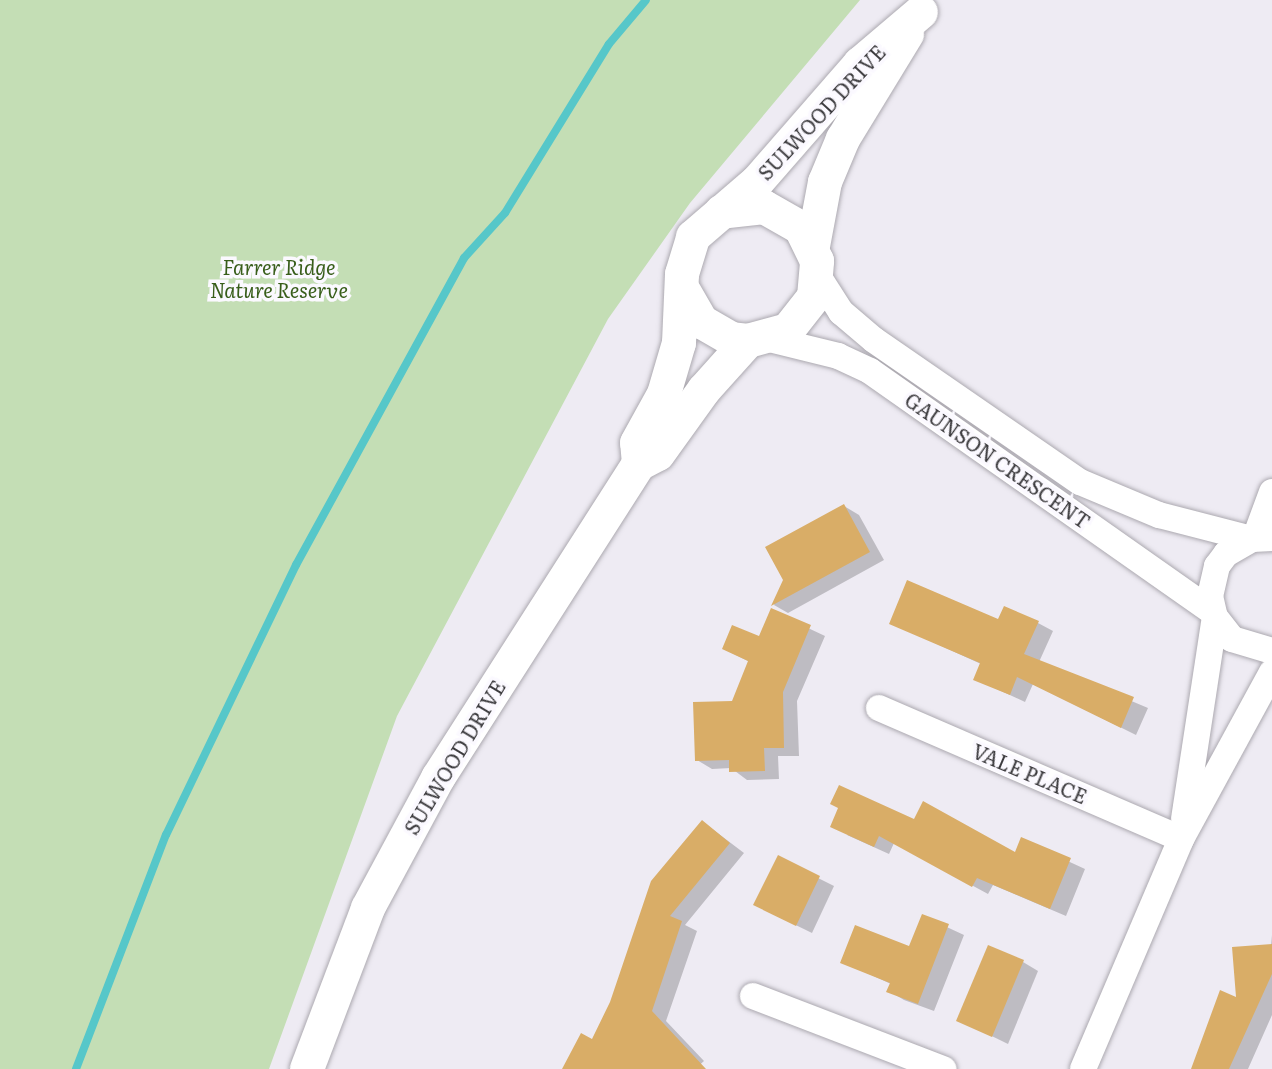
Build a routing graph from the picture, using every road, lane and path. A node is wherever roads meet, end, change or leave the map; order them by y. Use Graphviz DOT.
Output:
graph roads {
  1 [pos="925,6"];
  2 [pos="721,212"];
  3 [pos="816,261"];
  4 [pos="685,293"];
  5 [pos="759,340"];
  6 [pos="639,464"];
  7 [pos="1272,492"];
  8 [pos="1260,538"];
  9 [pos="1214,614"];
  10 [pos="1272,651"];
  11 [pos="1272,672"];
  12 [pos="879,708"];
  13 [pos="1181,839"];
  14 [pos="753,996"];
  15 [pos="307,1069"];
  16 [pos="943,1069"];
  17 [pos="1083,1069"];
  1 -- 2 [label="main road, SULWOOD DRIVE"];
  1 -- 3 [label="main road, SULWOOD DRIVE"];
  2 -- 3 [label="main road, SULWOOD DRIVE"];
  2 -- 4 [label="main road, SULWOOD DRIVE"];
  3 -- 5 [label="main road, SULWOOD DRIVE"];
  3 -- 8 [label="street, GAUNSON CRESCENT"];
  4 -- 5 [label="main road"];
  4 -- 6 [label="main road, SULWOOD DRIVE"];
  5 -- 6 [label="main road, SULWOOD DRIVE"];
  5 -- 9 [label="street, GAUNSON CRESCENT"];
  6 -- 15 [label="main road, SULWOOD DRIVE"];
  7 -- 8 [label="street"];
  8 -- 9 [label="street"];
  9 -- 10 [label="street, GAUNSON CRESCENT"];
  9 -- 13 [label="street"];
  11 -- 13 [label="street"];
  12 -- 13 [label="street, VALE PLACE"];
  13 -- 17 [label="street"];
  14 -- 16 [label="street"];
}
